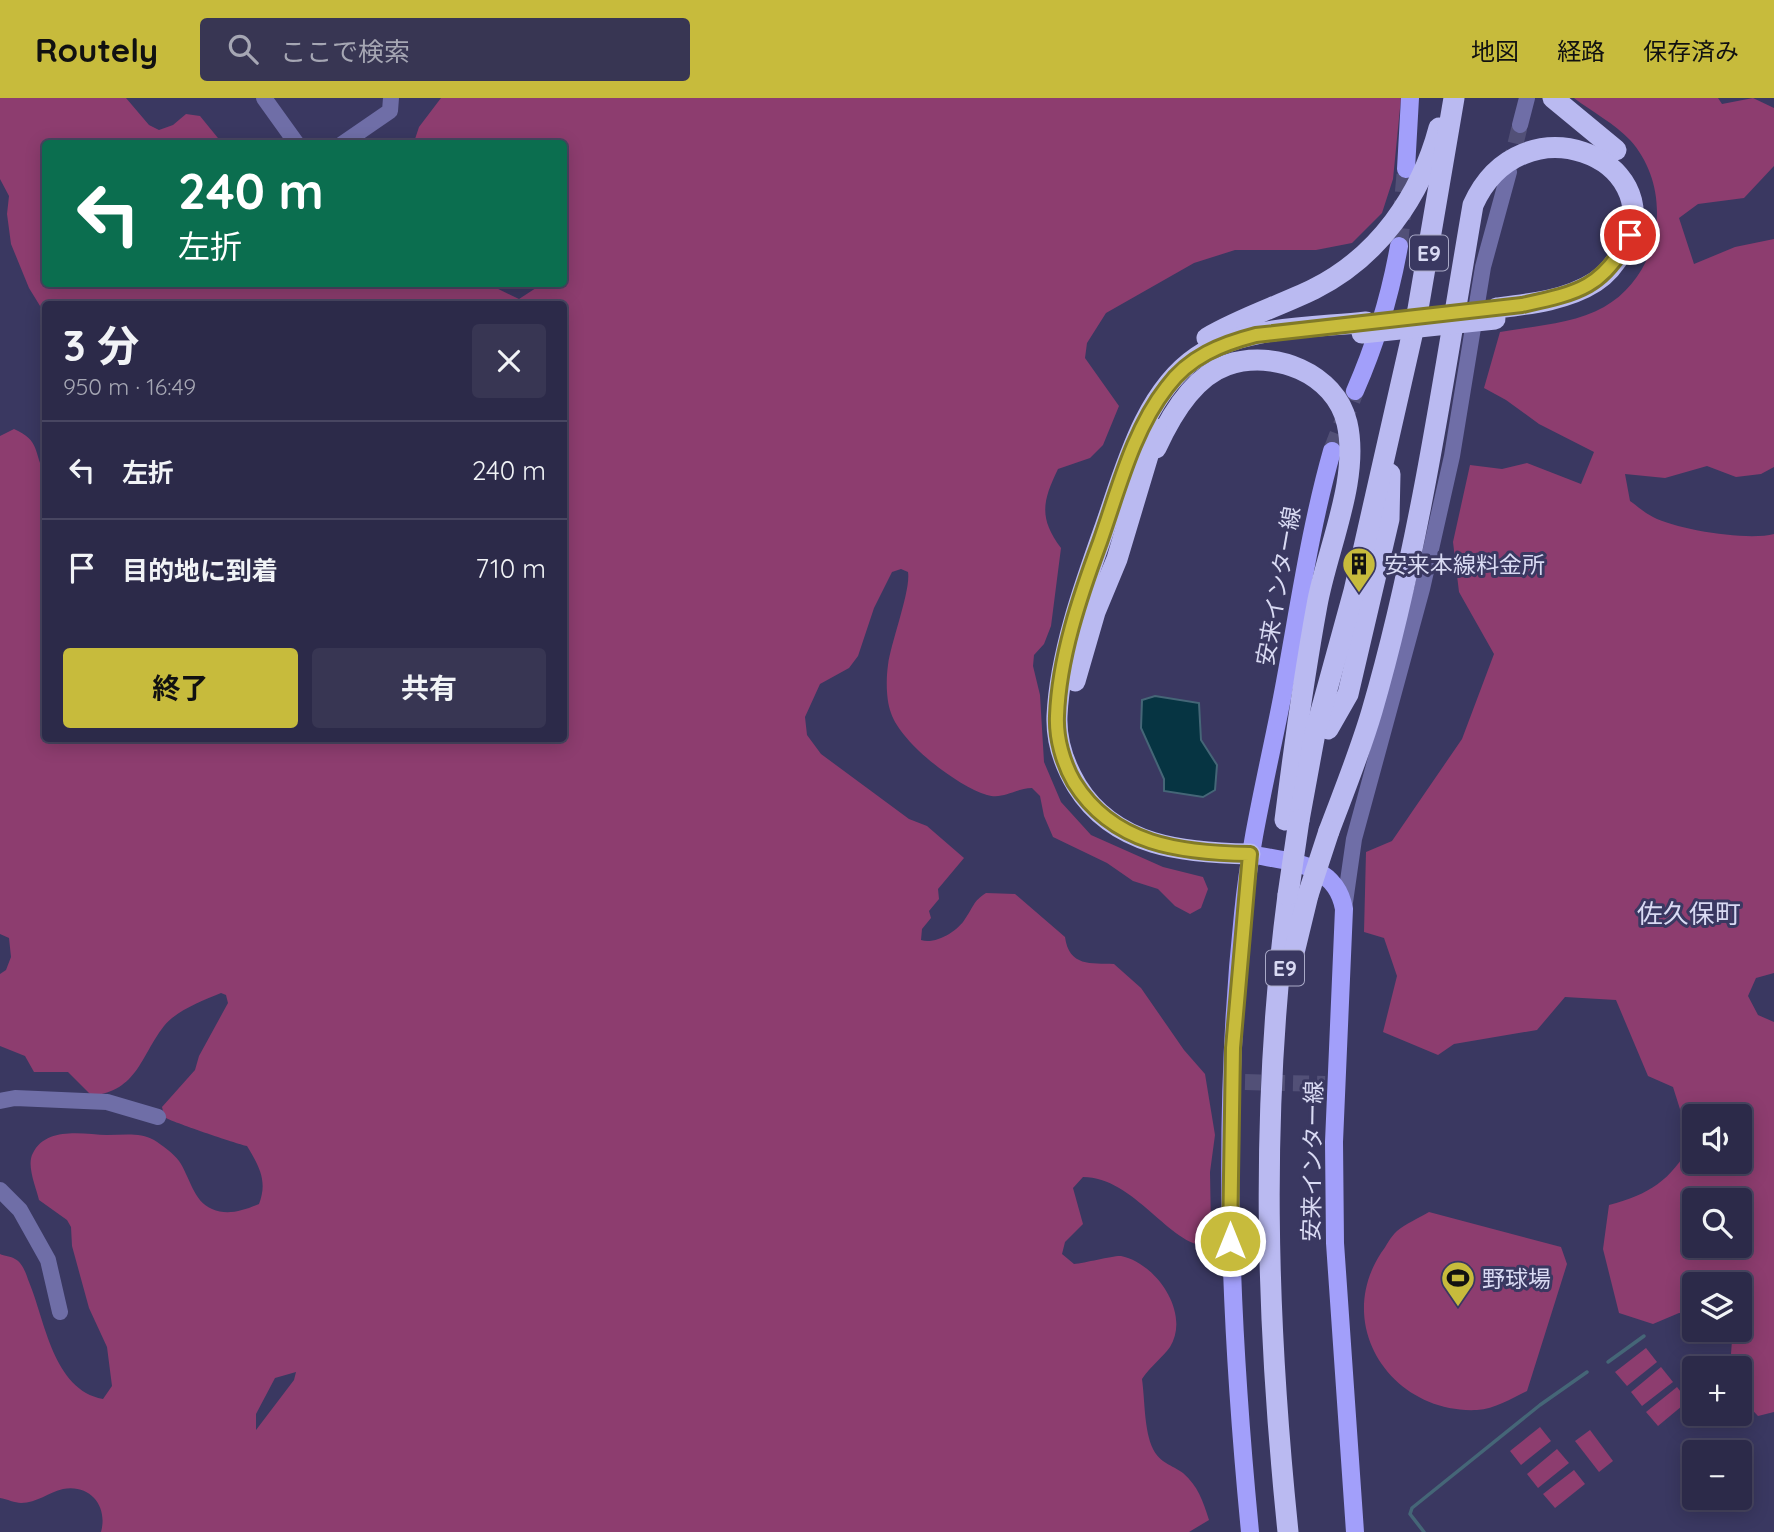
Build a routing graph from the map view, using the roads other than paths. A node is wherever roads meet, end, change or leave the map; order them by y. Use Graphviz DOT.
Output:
graph roads {
  1 [pos="264,98"];
  2 [pos="391,98"];
  3 [pos="1410,98"];
  4 [pos="1444,98"];
  5 [pos="1454,98"];
  6 [pos="1527,98"];
  7 [pos="1553,98"];
  8 [pos="1520,125"];
  9 [pos="294,140"];
  10 [pos="348,140"];
  11 [pos="1406,169"];
  12 [pos="1509,172"];
  13 [pos="1399,246"];
  14 [pos="1496,313"];
  15 [pos="1355,391"];
  16 [pos="1332,451"];
  17 [pos="1123,504"];
  18 [pos="1296,821"];
  19 [pos="1250,854"];
  20 [pos="1292,894"];
  21 [pos="1344,909"];
  22 [pos="1275,1051"];
  23 [pos="0,1101"];
  24 [pos="158,1117"];
  25 [pos="0,1190"];
  26 [pos="60,1312"];
  27 [pos="1250,1532"];
  28 [pos="1288,1532"];
  29 [pos="1294,1532"];
  30 [pos="1355,1532"];
  1 -- 9 [label="street"];
  2 -- 10 [label="street"];
  3 -- 11 [label="main road"];
  4 -- 17 [label="highway"];
  5 -- 18 [label="highway, E9"];
  6 -- 8 [label="street"];
  7 -- 14 [label="highway"];
  12 -- 21 [label="street"];
  13 -- 15 [label="main road"];
  14 -- 17 [label="highway"];
  14 -- 20 [label="highway, bridge"];
  16 -- 19 [label="main road, 安来インター線"];
  17 -- 18 [label="highway"];
  17 -- 19 [label="highway"];
  18 -- 20 [label="highway"];
  19 -- 21 [label="main road, 安来インター線"];
  19 -- 27 [label="main road, 安来インター線"];
  20 -- 22 [label="highway"];
  20 -- 22 [label="highway"];
  21 -- 30 [label="main road, 安来インター線"];
  22 -- 28 [label="highway"];
  22 -- 29 [label="highway"];
  23 -- 24 [label="street"];
  25 -- 26 [label="street"];
}
